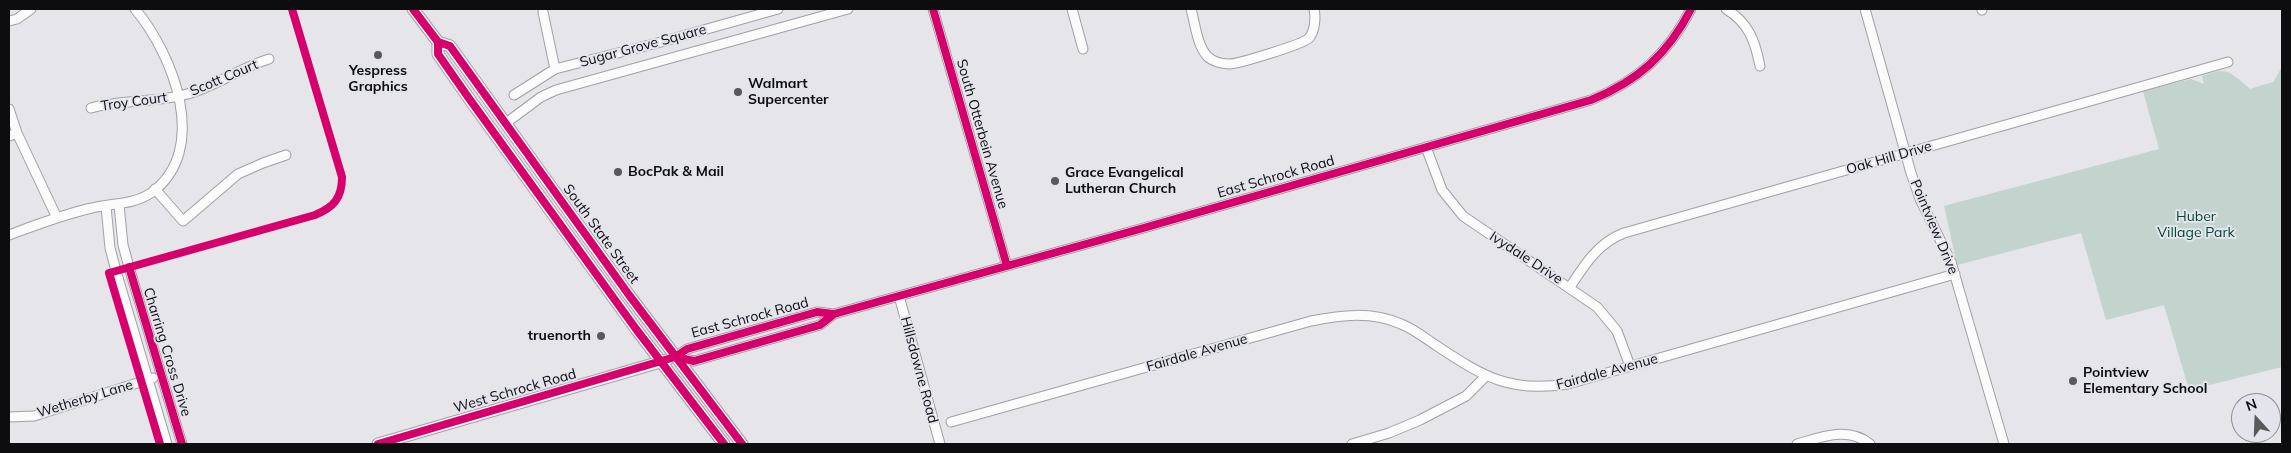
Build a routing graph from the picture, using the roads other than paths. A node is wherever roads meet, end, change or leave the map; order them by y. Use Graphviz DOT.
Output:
graph roads {
  1 [pos="31,9"];
  2 [pos="135,9"];
  3 [pos="413,9"];
  4 [pos="778,9"];
  5 [pos="848,9"];
  6 [pos="933,9"];
  7 [pos="1072,9"];
  8 [pos="1191,9"];
  9 [pos="1314,9"];
  10 [pos="1691,9"];
  11 [pos="1726,9"];
  12 [pos="1865,9"];
  13 [pos="543,12"];
  14 [pos="9,21"];
  15 [pos="438,42"];
  16 [pos="1084,49"];
  17 [pos="438,54"];
  18 [pos="269,59"];
  19 [pos="2228,62"];
  20 [pos="1760,66"];
  21 [pos="555,69"];
  22 [pos="452,74"];
  23 [pos="473,79"];
  24 [pos="514,95"];
  25 [pos="178,96"];
  26 [pos="90,108"];
  27 [pos="9,109"];
  28 [pos="506,123"];
  29 [pos="494,132"];
  30 [pos="13,134"];
  31 [pos="1426,147"];
  32 [pos="1905,154"];
  33 [pos="286,156"];
  34 [pos="155,189"];
  35 [pos="563,203"];
  36 [pos="119,204"];
  37 [pos="106,206"];
  38 [pos="57,218"];
  39 [pos="9,235"];
  40 [pos="1007,266"];
  41 [pos="592,268"];
  42 [pos="1955,274"];
  43 [pos="1570,287"];
  44 [pos="899,296"];
  45 [pos="834,314"];
  46 [pos="675,357"];
  47 [pos="660,362"];
  48 [pos="1630,366"];
  49 [pos="160,376"];
  50 [pos="1486,376"];
  51 [pos="148,380"];
  52 [pos="9,417"];
  53 [pos="951,422"];
  54 [pos="167,444"];
  55 [pos="182,444"];
  56 [pos="378,444"];
  57 [pos="724,444"];
  58 [pos="742,444"];
  59 [pos="940,444"];
  60 [pos="1352,444"];
  61 [pos="1797,444"];
  62 [pos="1870,444"];
  63 [pos="2004,444"];
  1 -- 14 [label="street"];
  2 -- 25 [label="street"];
  3 -- 15 [label="main road, South State Street"];
  4 -- 21 [label="street, Sugar Grove Square"];
  5 -- 28 [label="street"];
  6 -- 40 [label="street, South Otterbein Avenue"];
  7 -- 16 [label="street"];
  8 -- 9 [label="street"];
  10 -- 31 [label="street, East Schrock Road"];
  11 -- 20 [label="street"];
  12 -- 32 [label="street, Pointview Drive"];
  13 -- 21 [label="street"];
  15 -- 17 [label="main road"];
  15 -- 23 [label="main road, South State Street"];
  17 -- 22 [label="main road, South State Street"];
  17 -- 23 [label="main road"];
  18 -- 25 [label="street, Scott Court"];
  19 -- 32 [label="street, Oak Hill Drive"];
  21 -- 24 [label="street, Sugar Grove Square"];
  22 -- 28 [label="main road"];
  22 -- 29 [label="main road, South State Street"];
  23 -- 28 [label="main road, South State Street"];
  25 -- 26 [label="street, Troy Court"];
  25 -- 34 [label="street"];
  27 -- 30 [label="street"];
  28 -- 35 [label="main road, South State Street"];
  29 -- 35 [label="main road"];
  29 -- 41 [label="main road, South State Street"];
  30 -- 38 [label="street"];
  31 -- 40 [label="street, East Schrock Road"];
  31 -- 43 [label="street, Ivydale Drive"];
  32 -- 42 [label="street, Pointview Drive"];
  32 -- 43 [label="street, Oak Hill Drive"];
  33 -- 34 [label="street"];
  34 -- 36 [label="street"];
  35 -- 46 [label="main road, South State Street"];
  36 -- 37 [label="street"];
  36 -- 49 [label="street, Charring Cross Drive"];
  37 -- 38 [label="street"];
  37 -- 51 [label="street, Charring Cross Drive"];
  38 -- 39 [label="street"];
  40 -- 44 [label="street, East Schrock Road"];
  41 -- 46 [label="main road"];
  41 -- 47 [label="main road, South State Street"];
  42 -- 48 [label="street, Fairdale Avenue"];
  42 -- 63 [label="street, Pointview Drive"];
  43 -- 48 [label="street, Ivydale Drive"];
  44 -- 45 [label="street, East Schrock Road"];
  44 -- 59 [label="street, Hillsdowne Road"];
  45 -- 46 [label="street, East Schrock Road"];
  45 -- 46 [label="street, East Schrock Road"];
  46 -- 47 [label="main road, East Schrock Road"];
  46 -- 58 [label="main road, South State Street"];
  47 -- 56 [label="main road, West Schrock Road"];
  47 -- 57 [label="main road, South State Street"];
  48 -- 50 [label="street, Fairdale Avenue"];
  49 -- 51 [label="street, Wetherby Lane"];
  49 -- 55 [label="street, Charring Cross Drive"];
  50 -- 53 [label="street, Fairdale Avenue"];
  50 -- 60 [label="street"];
  51 -- 52 [label="street, Wetherby Lane"];
  51 -- 54 [label="street, Charring Cross Drive"];
  61 -- 62 [label="street"];
}
